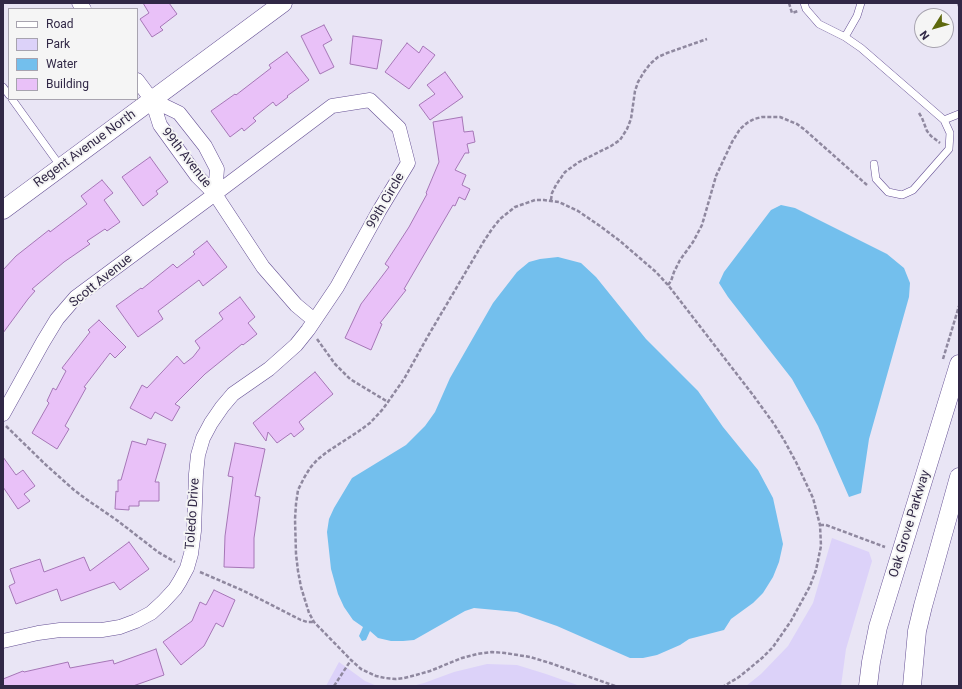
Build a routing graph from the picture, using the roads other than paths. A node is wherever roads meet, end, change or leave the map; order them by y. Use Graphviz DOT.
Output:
graph roads {
  1 [pos="283,3"];
  2 [pos="804,3"];
  3 [pos="861,3"];
  4 [pos="845,37"];
  5 [pos="138,81"];
  6 [pos="13,100"];
  7 [pos="152,100"];
  8 [pos="959,114"];
  9 [pos="944,120"];
  10 [pos="874,164"];
  11 [pos="62,167"];
  12 [pos="215,194"];
  13 [pos="3,210"];
  14 [pos="311,325"];
  15 [pos="959,364"];
  16 [pos="5,420"];
  17 [pos="959,477"];
  18 [pos="3,641"];
  19 [pos="868,686"];
  20 [pos="912,686"];
  1 -- 7 [label="street, Regent Avenue North"];
  2 -- 4 [label="lane"];
  3 -- 4 [label="lane"];
  4 -- 9 [label="lane"];
  5 -- 7 [label="street"];
  6 -- 11 [label="lane"];
  7 -- 11 [label="street, Regent Avenue North"];
  7 -- 12 [label="street, 99th Avenue"];
  7 -- 12 [label="street, 99th Avenue"];
  8 -- 9 [label="lane"];
  9 -- 10 [label="lane"];
  11 -- 13 [label="street, Regent Avenue North"];
  12 -- 14 [label="street, 99th Avenue"];
  12 -- 14 [label="street, 99th Circle"];
  12 -- 16 [label="street, Scott Avenue"];
  14 -- 18 [label="street, Toledo Drive"];
  15 -- 19 [label="street, Oak Grove Parkway"];
  17 -- 20 [label="street"];
}
